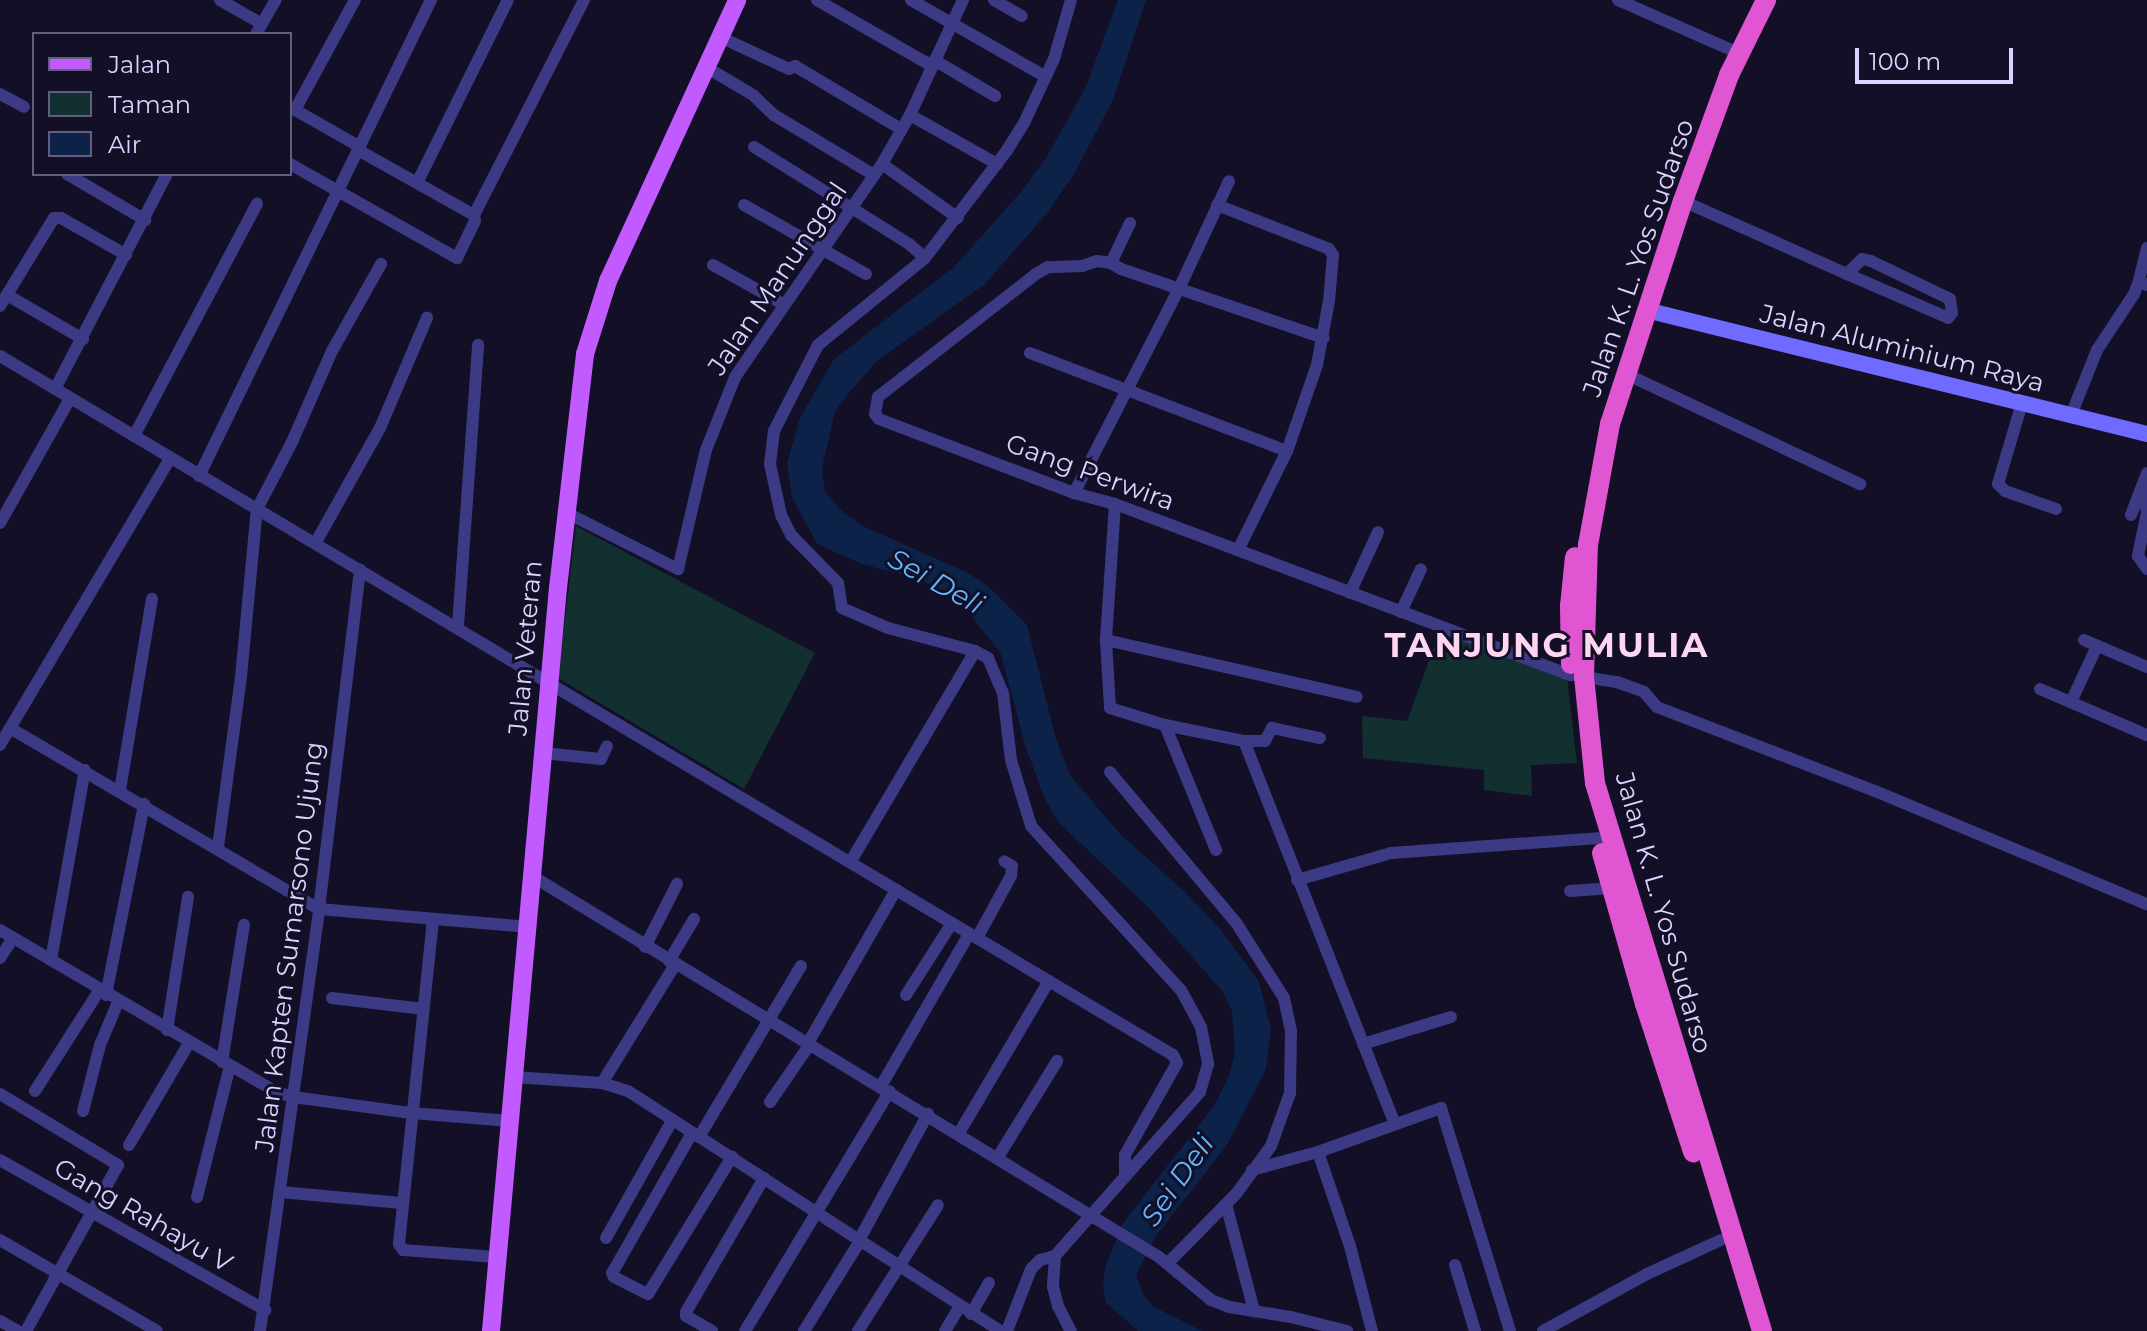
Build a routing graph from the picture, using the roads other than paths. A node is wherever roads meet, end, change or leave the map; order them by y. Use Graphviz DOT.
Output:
graph roads {
  1 [pos="220,0"];
  2 [pos="276,0"];
  3 [pos="355,0"];
  4 [pos="431,0"];
  5 [pos="508,0"];
  6 [pos="584,0"];
  7 [pos="737,0"];
  8 [pos="817,0"];
  9 [pos="911,0"];
  10 [pos="963,0"];
  11 [pos="994,0"];
  12 [pos="1071,0"];
  13 [pos="1618,0"];
  14 [pos="1753,0"];
  15 [pos="1766,0"];
  16 [pos="1022,16"];
  17 [pos="952,25"];
  18 [pos="259,29"];
  19 [pos="720,37"];
  20 [pos="1729,49"];
  21 [pos="933,63"];
  22 [pos="706,67"];
  23 [pos="1046,77"];
  24 [pos="0,94"];
  25 [pos="995,96"];
  26 [pos="24,107"];
  27 [pos="293,109"];
  28 [pos="910,115"];
  29 [pos="901,129"];
  30 [pos="754,147"];
  31 [pos="359,148"];
  32 [pos="882,164"];
  33 [pos="997,164"];
  34 [pos="292,165"];
  35 [pos="874,175"];
  36 [pos="70,176"];
  37 [pos="166,176"];
  38 [pos="1229,181"];
  39 [pos="417,183"];
  40 [pos="337,192"];
  41 [pos="1683,201"];
  42 [pos="257,204"];
  43 [pos="744,205"];
  44 [pos="1217,205"];
  45 [pos="852,208"];
  46 [pos="474,215"];
  47 [pos="958,218"];
  48 [pos="145,220"];
  49 [pos="1130,223"];
  50 [pos="824,248"];
  51 [pos="2147,248"];
  52 [pos="126,255"];
  53 [pos="925,258"];
  54 [pos="1111,263"];
  55 [pos="381,264"];
  56 [pos="713,265"];
  57 [pos="866,274"];
  58 [pos="1847,274"];
  59 [pos="2143,283"];
  60 [pos="1178,291"];
  61 [pos="3,300"];
  62 [pos="783,304"];
  63 [pos="1640,308"];
  64 [pos="427,318"];
  65 [pos="1324,338"];
  66 [pos="83,339"];
  67 [pos="478,345"];
  68 [pos="1030,353"];
  69 [pos="0,356"];
  70 [pos="1626,374"];
  71 [pos="55,389"];
  72 [pos="1128,391"];
  73 [pos="70,399"];
  74 [pos="2022,403"];
  75 [pos="2071,415"];
  76 [pos="2147,434"];
  77 [pos="134,436"];
  78 [pos="1287,451"];
  79 [pos="170,459"];
  80 [pos="2147,473"];
  81 [pos="199,476"];
  82 [pos="1860,484"];
  83 [pos="2141,489"];
  84 [pos="1074,493"];
  85 [pos="1115,504"];
  86 [pos="257,509"];
  87 [pos="2056,509"];
  88 [pos="565,512"];
  89 [pos="2131,515"];
  90 [pos="0,523"];
  91 [pos="1378,532"];
  92 [pos="316,542"];
  93 [pos="1238,550"];
  94 [pos="360,569"];
  95 [pos="1421,569"];
  96 [pos="2147,569"];
  97 [pos="1350,593"];
  98 [pos="152,599"];
  99 [pos="1401,612"];
  100 [pos="458,626"];
  101 [pos="1106,640"];
  102 [pos="2084,640"];
  103 [pos="2097,646"];
  104 [pos="975,651"];
  105 [pos="2147,667"];
  106 [pos="1577,676"];
  107 [pos="549,680"];
  108 [pos="2040,689"];
  109 [pos="1357,697"];
  110 [pos="2071,702"];
  111 [pos="1165,725"];
  112 [pos="4,735"];
  113 [pos="2147,735"];
  114 [pos="1320,738"];
  115 [pos="1244,741"];
  116 [pos="607,746"];
  117 [pos="543,753"];
  118 [pos="85,770"];
  119 [pos="1110,772"];
  120 [pos="120,790"];
  121 [pos="144,804"];
  122 [pos="1598,838"];
  123 [pos="218,847"];
  124 [pos="1216,850"];
  125 [pos="851,861"];
  126 [pos="1004,861"];
  127 [pos="532,876"];
  128 [pos="1297,880"];
  129 [pos="677,884"];
  130 [pos="1613,888"];
  131 [pos="896,890"];
  132 [pos="1570,891"];
  133 [pos="188,897"];
  134 [pos="2147,904"];
  135 [pos="319,909"];
  136 [pos="694,919"];
  137 [pos="433,920"];
  138 [pos="952,923"];
  139 [pos="244,925"];
  140 [pos="527,927"];
  141 [pos="0,930"];
  142 [pos="973,936"];
  143 [pos="13,938"];
  144 [pos="645,947"];
  145 [pos="0,958"];
  146 [pos="51,960"];
  147 [pos="672,963"];
  148 [pos="801,966"];
  149 [pos="1049,981"];
  150 [pos="103,993"];
  151 [pos="906,995"];
  152 [pos="332,998"];
  153 [pos="118,1002"];
  154 [pos="423,1009"];
  155 [pos="1451,1017"];
  156 [pos="769,1020"];
  157 [pos="167,1030"];
  158 [pos="189,1043"];
  159 [pos="809,1044"];
  160 [pos="1363,1044"];
  161 [pos="1057,1061"];
  162 [pos="226,1064"];
  163 [pos="514,1077"];
  164 [pos="602,1083"];
  165 [pos="885,1088"];
  166 [pos="35,1091"];
  167 [pos="0,1094"];
  168 [pos="293,1097"];
  169 [pos="770,1102"];
  170 [pos="83,1111"];
  171 [pos="412,1113"];
  172 [pos="928,1114"];
  173 [pos="510,1121"];
  174 [pos="672,1121"];
  175 [pos="1394,1122"];
  176 [pos="959,1133"];
  177 [pos="696,1135"];
  178 [pos="129,1145"];
  179 [pos="1318,1152"];
  180 [pos="732,1157"];
  181 [pos="998,1157"];
  182 [pos="0,1160"];
  183 [pos="1252,1170"];
  184 [pos="1125,1176"];
  185 [pos="764,1178"];
  186 [pos="280,1192"];
  187 [pos="197,1197"];
  188 [pos="402,1203"];
  189 [pos="1226,1204"];
  190 [pos="938,1205"];
  191 [pos="816,1211"];
  192 [pos="92,1214"];
  193 [pos="1089,1215"];
  194 [pos="606,1238"];
  195 [pos="0,1240"];
  196 [pos="1721,1240"];
  197 [pos="859,1241"];
  198 [pos="1055,1256"];
  199 [pos="497,1257"];
  200 [pos="1163,1260"];
  201 [pos="1455,1265"];
  202 [pos="900,1269"];
  203 [pos="58,1274"];
  204 [pos="989,1283"];
  205 [pos="265,1310"];
  206 [pos="966,1310"];
  207 [pos="1254,1311"];
  208 [pos="0,1321"];
  209 [pos="18,1331"];
  210 [pos="26,1331"];
  211 [pos="157,1331"];
  212 [pos="260,1331"];
  213 [pos="491,1331"];
  214 [pos="712,1331"];
  215 [pos="745,1331"];
  216 [pos="804,1331"];
  217 [pos="858,1331"];
  218 [pos="945,1331"];
  219 [pos="1000,1331"];
  220 [pos="1007,1331"];
  221 [pos="1071,1331"];
  222 [pos="1347,1331"];
  223 [pos="1372,1331"];
  224 [pos="1475,1331"];
  225 [pos="1510,1331"];
  226 [pos="1543,1331"];
  227 [pos="1749,1331"];
  228 [pos="1762,1331"];
  1 -- 18 [label="street"];
  2 -- 18 [label="street"];
  3 -- 27 [label="street"];
  4 -- 31 [label="street"];
  5 -- 39 [label="street"];
  6 -- 46 [label="street"];
  7 -- 19 [label="main road, Jalan Veteran"];
  8 -- 21 [label="street"];
  9 -- 17 [label="street"];
  10 -- 17 [label="street, Jalan Manunggal"];
  11 -- 16 [label="street"];
  12 -- 23 [label="street"];
  13 -- 20 [label="street"];
  14 -- 20 [label="highway, Jalan K. L. Yos Sudarso"];
  15 -- 41 [label="highway, Jalan K. L. Yos Sudarso"];
  17 -- 21 [label="street, Jalan Manunggal"];
  17 -- 23 [label="street"];
  19 -- 22 [label="main road, Jalan Veteran"];
  19 -- 29 [label="street"];
  20 -- 63 [label="highway, Jalan K. L. Yos Sudarso"];
  21 -- 25 [label="street"];
  21 -- 28 [label="street, Jalan Manunggal"];
  22 -- 35 [label="street"];
  22 -- 88 [label="main road, Jalan Veteran"];
  23 -- 33 [label="street"];
  24 -- 26 [label="street"];
  27 -- 31 [label="street"];
  28 -- 29 [label="street, Jalan Manunggal"];
  28 -- 33 [label="street"];
  29 -- 32 [label="street, Jalan Manunggal"];
  30 -- 45 [label="street"];
  31 -- 39 [label="street"];
  31 -- 40 [label="street"];
  32 -- 35 [label="street, Jalan Manunggal"];
  32 -- 47 [label="street"];
  33 -- 47 [label="street"];
  34 -- 40 [label="street"];
  35 -- 45 [label="street, Jalan Manunggal"];
  36 -- 48 [label="street"];
  37 -- 48 [label="street"];
  38 -- 44 [label="street"];
  39 -- 46 [label="street"];
  40 -- 46 [label="street"];
  40 -- 81 [label="street"];
  41 -- 58 [label="street"];
  41 -- 63 [label="highway, Jalan K. L. Yos Sudarso"];
  42 -- 77 [label="street"];
  43 -- 50 [label="street"];
  44 -- 60 [label="street"];
  44 -- 65 [label="street"];
  45 -- 50 [label="street, Jalan Manunggal"];
  45 -- 53 [label="street"];
  47 -- 53 [label="street"];
  48 -- 52 [label="street"];
  49 -- 54 [label="street"];
  50 -- 57 [label="street"];
  50 -- 62 [label="street, Jalan Manunggal"];
  51 -- 59 [label="street"];
  52 -- 61 [label="street"];
  52 -- 66 [label="street"];
  53 -- 104 [label="street"];
  54 -- 60 [label="street"];
  54 -- 84 [label="street, Gang Perwira"];
  55 -- 86 [label="street"];
  56 -- 62 [label="street"];
  58 -- 58 [label="street"];
  59 -- 75 [label="street"];
  60 -- 65 [label="street"];
  60 -- 72 [label="street"];
  61 -- 66 [label="street"];
  62 -- 88 [label="street, Jalan Manunggal"];
  63 -- 70 [label="highway, Jalan K. L. Yos Sudarso"];
  63 -- 74 [label="main road, Jalan Aluminium Raya"];
  63 -- 106 [label="highway, Jalan K. L. Yos Sudarso"];
  64 -- 92 [label="street"];
  65 -- 78 [label="street"];
  66 -- 71 [label="street"];
  67 -- 100 [label="street"];
  68 -- 72 [label="street"];
  69 -- 71 [label="street"];
  70 -- 82 [label="street"];
  70 -- 106 [label="highway, Jalan K. L. Yos Sudarso"];
  71 -- 73 [label="street"];
  72 -- 78 [label="street"];
  72 -- 84 [label="street"];
  73 -- 77 [label="street"];
  73 -- 90 [label="street"];
  74 -- 75 [label="main road, Jalan Aluminium Raya"];
  74 -- 87 [label="street"];
  75 -- 76 [label="main road, Jalan Aluminium Raya"];
  77 -- 79 [label="street"];
  78 -- 93 [label="street"];
  79 -- 81 [label="street"];
  79 -- 112 [label="street"];
  80 -- 83 [label="street"];
  81 -- 86 [label="street"];
  83 -- 89 [label="street"];
  83 -- 96 [label="street"];
  84 -- 85 [label="street, Gang Perwira"];
  85 -- 93 [label="street, Gang Perwira"];
  85 -- 101 [label="street"];
  86 -- 92 [label="street"];
  86 -- 123 [label="street"];
  88 -- 107 [label="main road, Jalan Veteran"];
  91 -- 97 [label="street"];
  92 -- 94 [label="street"];
  93 -- 97 [label="street, Gang Perwira"];
  94 -- 100 [label="street"];
  94 -- 135 [label="street, Jalan Kapten Sumarsono Ujung"];
  95 -- 99 [label="street"];
  97 -- 99 [label="street, Gang Perwira"];
  98 -- 120 [label="street"];
  99 -- 106 [label="street, Gang Perwira"];
  100 -- 107 [label="street"];
  101 -- 109 [label="street"];
  101 -- 111 [label="street"];
  102 -- 103 [label="street"];
  103 -- 105 [label="street"];
  103 -- 110 [label="street"];
  104 -- 125 [label="street"];
  104 -- 184 [label="street"];
  106 -- 122 [label="highway, Jalan K. L. Yos Sudarso"];
  106 -- 134 [label="street, Gang Perwira"];
  106 -- 228 [label="highway, Jalan K. L. Yos Sudarso"];
  107 -- 117 [label="main road, Jalan Veteran"];
  107 -- 125 [label="street"];
  108 -- 110 [label="street"];
  110 -- 113 [label="street"];
  111 -- 115 [label="street"];
  111 -- 124 [label="street"];
  112 -- 118 [label="street"];
  114 -- 115 [label="street"];
  115 -- 128 [label="street"];
  116 -- 117 [label="street"];
  117 -- 127 [label="main road, Jalan Veteran"];
  118 -- 120 [label="street"];
  118 -- 146 [label="street"];
  119 -- 183 [label="street"];
  120 -- 121 [label="street"];
  121 -- 123 [label="street"];
  121 -- 150 [label="street"];
  122 -- 128 [label="street"];
  122 -- 130 [label="highway, Jalan K. L. Yos Sudarso"];
  123 -- 135 [label="street"];
  125 -- 131 [label="street"];
  126 -- 142 [label="street"];
  127 -- 140 [label="main road, Jalan Veteran"];
  127 -- 144 [label="street"];
  128 -- 160 [label="street"];
  129 -- 144 [label="street"];
  130 -- 132 [label="street"];
  130 -- 196 [label="highway, Jalan K. L. Yos Sudarso"];
  131 -- 138 [label="street"];
  131 -- 159 [label="street"];
  133 -- 157 [label="street"];
  135 -- 137 [label="street"];
  135 -- 168 [label="street, Jalan Kapten Sumarsono Ujung"];
  136 -- 147 [label="street"];
  137 -- 140 [label="street"];
  137 -- 154 [label="street"];
  138 -- 142 [label="street"];
  138 -- 151 [label="street"];
  139 -- 162 [label="street"];
  140 -- 163 [label="main road, Jalan Veteran"];
  141 -- 143 [label="street"];
  142 -- 149 [label="street"];
  142 -- 165 [label="street"];
  143 -- 145 [label="street"];
  143 -- 146 [label="street"];
  144 -- 147 [label="street"];
  146 -- 150 [label="street"];
  147 -- 156 [label="street"];
  147 -- 164 [label="street"];
  148 -- 156 [label="street"];
  149 -- 176 [label="street"];
  149 -- 184 [label="street"];
  150 -- 153 [label="street"];
  150 -- 166 [label="street"];
  152 -- 154 [label="street"];
  153 -- 157 [label="street"];
  153 -- 170 [label="street"];
  154 -- 171 [label="street"];
  155 -- 160 [label="street"];
  156 -- 159 [label="street"];
  156 -- 177 [label="street"];
  157 -- 158 [label="street"];
  158 -- 162 [label="street"];
  158 -- 178 [label="street"];
  159 -- 165 [label="street"];
  159 -- 169 [label="street"];
  160 -- 175 [label="street"];
  161 -- 181 [label="street"];
  162 -- 168 [label="street"];
  162 -- 187 [label="street"];
  163 -- 164 [label="street"];
  163 -- 173 [label="main road, Jalan Veteran"];
  164 -- 174 [label="street"];
  165 -- 172 [label="street"];
  165 -- 191 [label="street"];
  167 -- 192 [label="street"];
  168 -- 171 [label="street"];
  168 -- 186 [label="street, Jalan Kapten Sumarsono Ujung"];
  171 -- 173 [label="street"];
  171 -- 188 [label="street"];
  172 -- 176 [label="street"];
  172 -- 197 [label="street"];
  173 -- 199 [label="main road, Jalan Veteran"];
  174 -- 177 [label="street"];
  174 -- 194 [label="street"];
  175 -- 179 [label="street"];
  175 -- 225 [label="street"];
  176 -- 181 [label="street"];
  177 -- 180 [label="street"];
  177 -- 180 [label="street"];
  179 -- 183 [label="street"];
  179 -- 223 [label="street"];
  180 -- 185 [label="street"];
  181 -- 193 [label="street"];
  182 -- 192 [label="street, Gang Rahayu V"];
  183 -- 189 [label="street"];
  184 -- 193 [label="street"];
  185 -- 191 [label="street"];
  185 -- 214 [label="street"];
  186 -- 188 [label="street"];
  186 -- 205 [label="street, Jalan Kapten Sumarsono Ujung"];
  188 -- 199 [label="street"];
  189 -- 200 [label="street"];
  189 -- 207 [label="street"];
  190 -- 202 [label="street"];
  191 -- 197 [label="street"];
  191 -- 215 [label="street"];
  192 -- 203 [label="street"];
  192 -- 205 [label="street, Gang Rahayu V"];
  193 -- 198 [label="street"];
  193 -- 200 [label="street"];
  195 -- 203 [label="street"];
  196 -- 226 [label="street"];
  196 -- 227 [label="highway, Jalan K. L. Yos Sudarso"];
  197 -- 202 [label="street"];
  197 -- 216 [label="street"];
  198 -- 220 [label="street"];
  198 -- 221 [label="street"];
  199 -- 213 [label="main road, Jalan Veteran"];
  200 -- 207 [label="street"];
  201 -- 224 [label="street"];
  202 -- 206 [label="street"];
  202 -- 217 [label="street"];
  203 -- 210 [label="street"];
  203 -- 211 [label="street"];
  204 -- 206 [label="street"];
  205 -- 212 [label="street, Jalan Kapten Sumarsono Ujung"];
  206 -- 218 [label="street"];
  206 -- 219 [label="street"];
  207 -- 222 [label="street"];
  208 -- 209 [label="street"];
}
